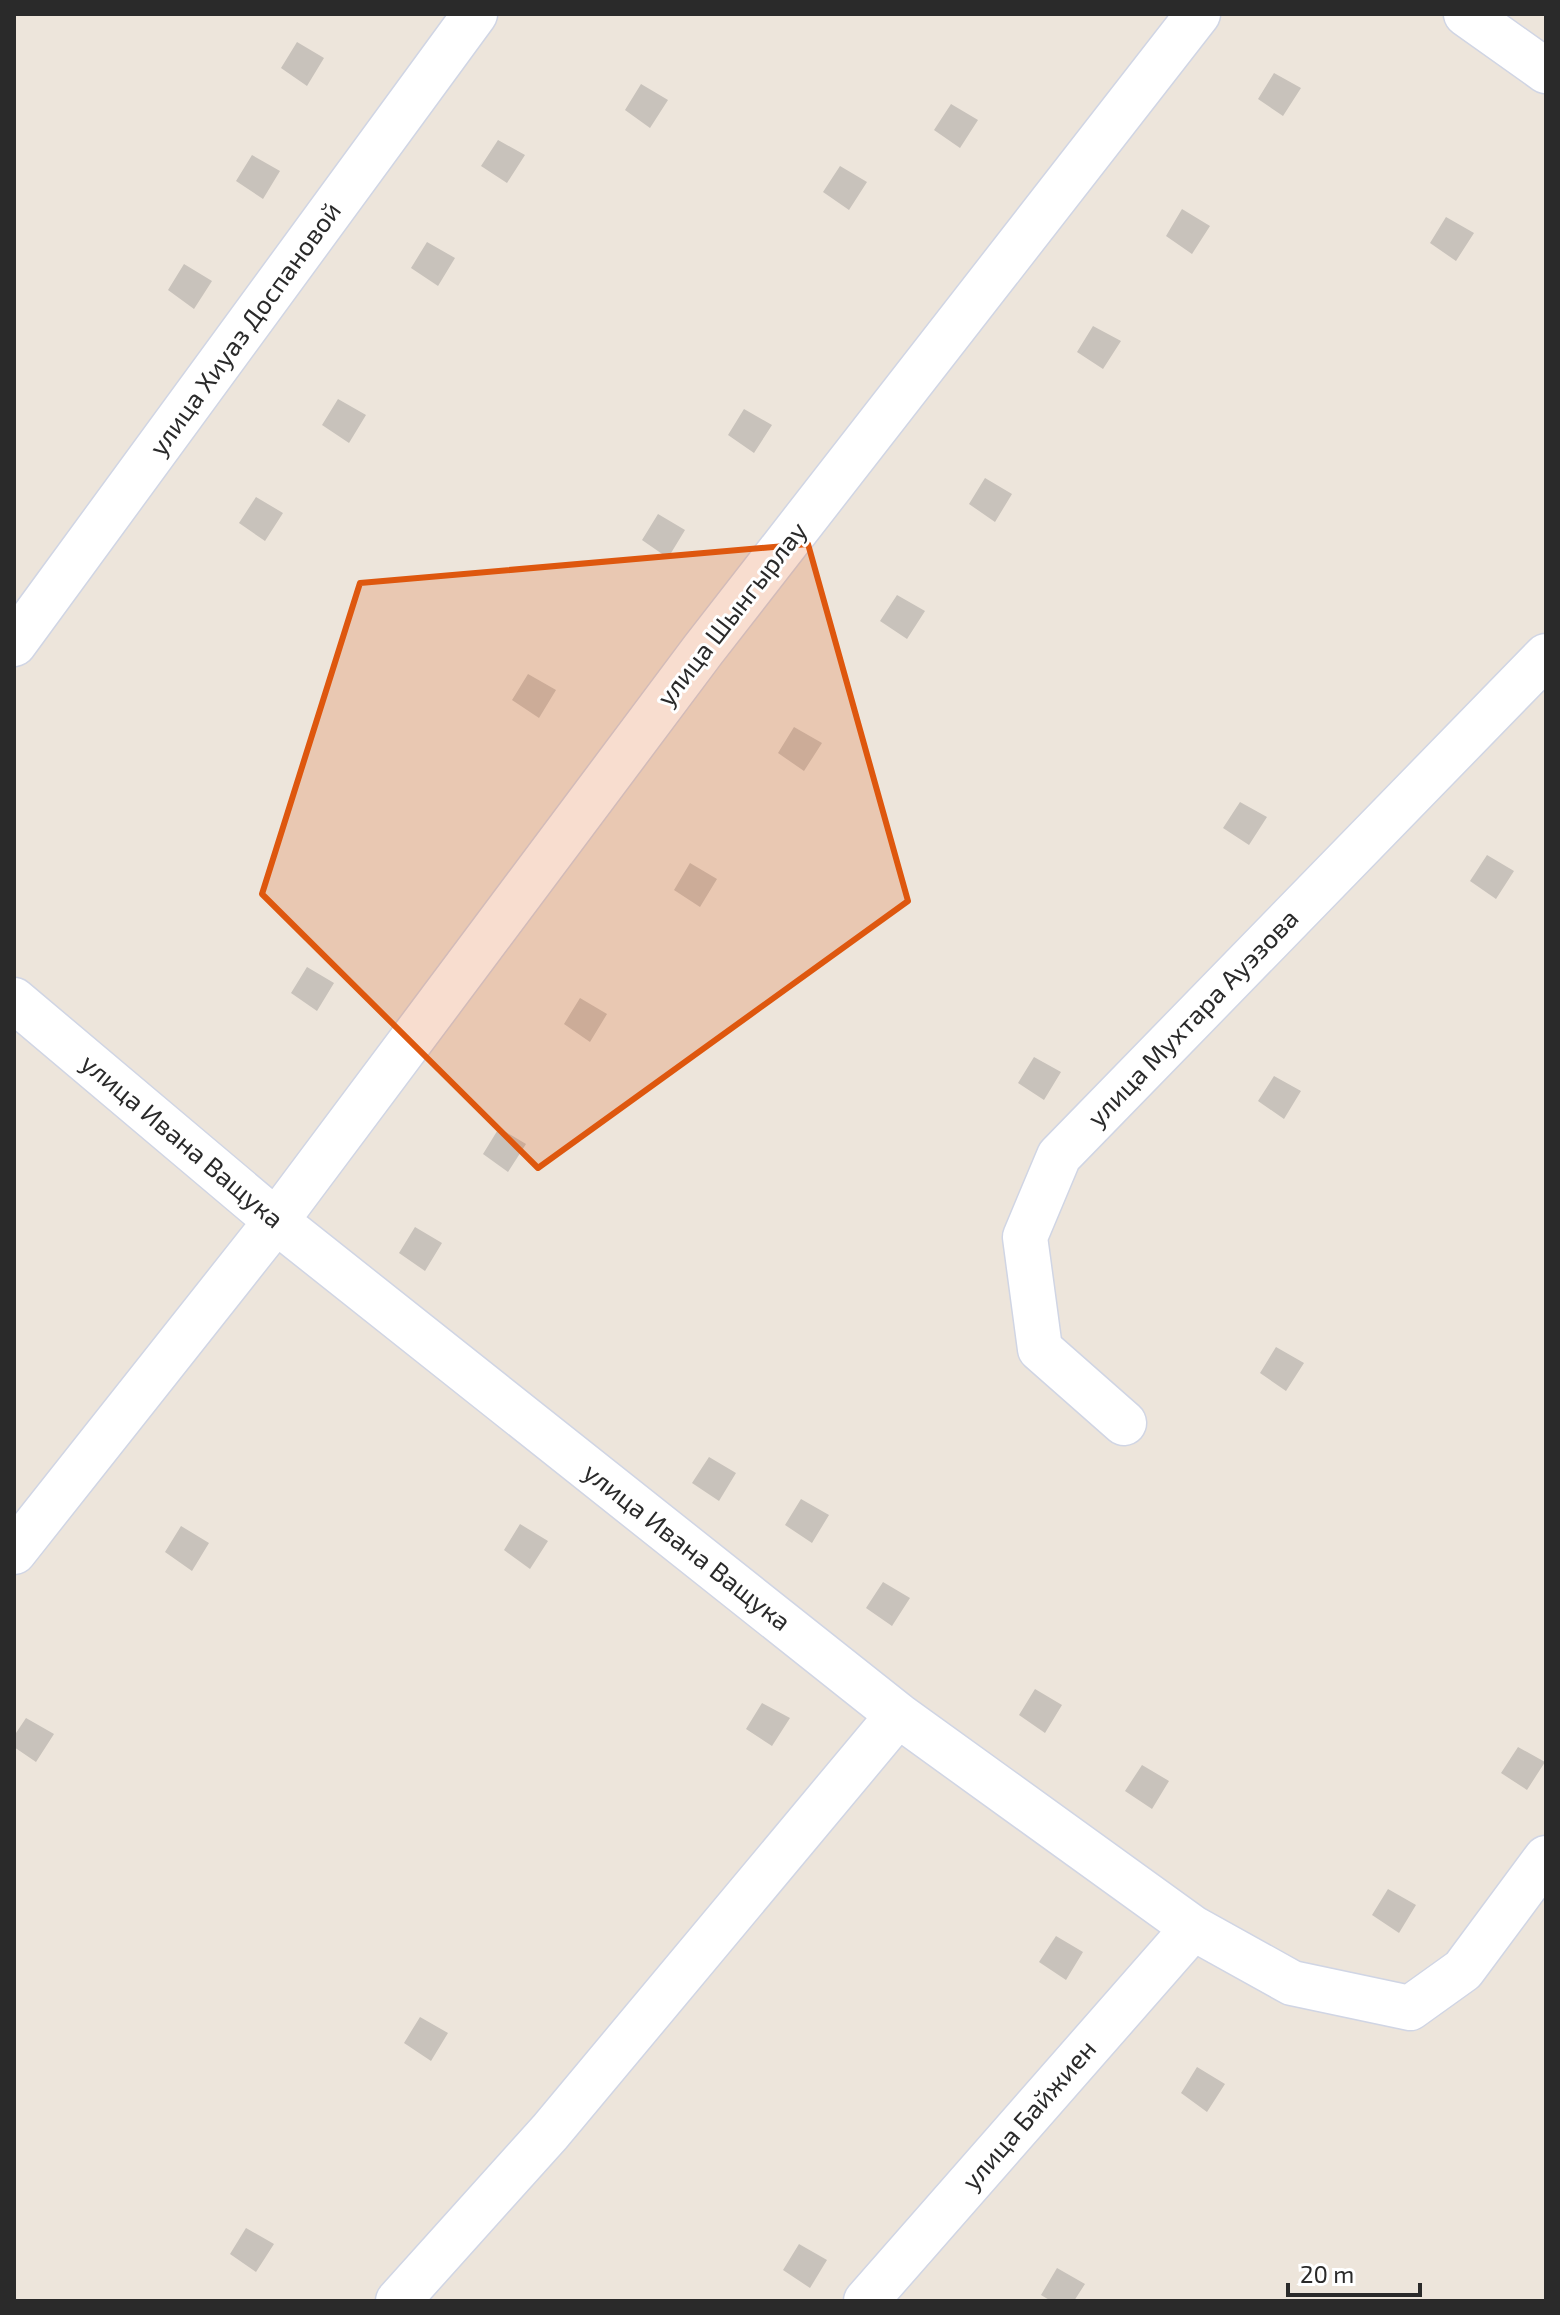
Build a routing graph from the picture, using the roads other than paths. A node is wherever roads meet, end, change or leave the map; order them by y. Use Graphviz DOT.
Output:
graph roads {
  1 [pos="475,14"];
  2 [pos="1198,14"];
  3 [pos="1466,14"];
  4 [pos="1546,71"];
  5 [pos="14,644"];
  6 [pos="1546,656"];
  7 [pos="14,1000"];
  8 [pos="276,1221"];
  9 [pos="1124,1423"];
  10 [pos="14,1552"];
  11 [pos="898,1715"];
  12 [pos="1546,1858"];
  13 [pos="1193,1928"];
  14 [pos="398,2301"];
  15 [pos="866,2301"];
  1 -- 5 [label="street, улица Хиуаз Доспановой"];
  2 -- 8 [label="street, улица Шынгырлау"];
  3 -- 4 [label="street"];
  6 -- 9 [label="street, улица Мухтара Ауэзова"];
  7 -- 8 [label="street, улица Ивана Ващука"];
  8 -- 10 [label="street, улица Шынгырлау"];
  8 -- 11 [label="street, улица Ивана Ващука"];
  11 -- 13 [label="street, улица Ивана Ващука"];
  11 -- 14 [label="street"];
  12 -- 13 [label="street, улица Ивана Ващука"];
  13 -- 15 [label="street, улица Байжиен"];
}
